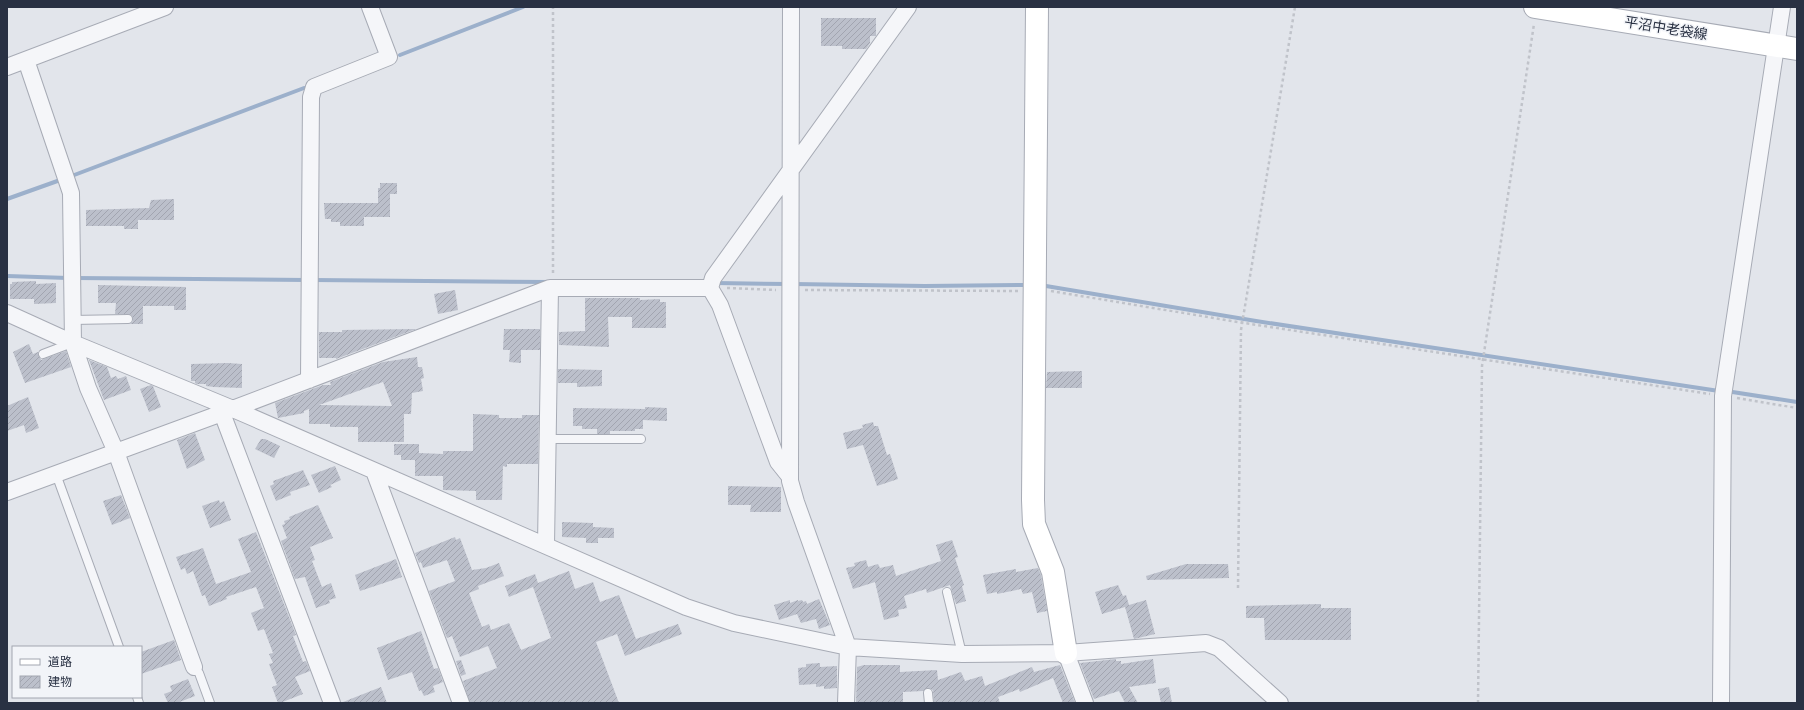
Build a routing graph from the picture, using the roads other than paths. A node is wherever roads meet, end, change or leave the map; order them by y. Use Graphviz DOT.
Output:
graph roads {
  1 [pos="165,7"];
  2 [pos="370,7"];
  3 [pos="791,7"];
  4 [pos="908,7"];
  5 [pos="1037,7"];
  6 [pos="1536,7"];
  7 [pos="1782,7"];
  8 [pos="1787,47"];
  9 [pos="26,60"];
  10 [pos="7,67"];
  11 [pos="791,168"];
  12 [pos="552,288"];
  13 [pos="710,288"];
  14 [pos="7,312"];
  15 [pos="128,319"];
  16 [pos="72,320"];
  17 [pos="73,343"];
  18 [pos="43,354"];
  19 [pos="309,380"];
  20 [pos="227,411"];
  21 [pos="547,439"];
  22 [pos="641,439"];
  23 [pos="116,452"];
  24 [pos="374,471"];
  25 [pos="56,474"];
  26 [pos="790,477"];
  27 [pos="7,492"];
  28 [pos="546,546"];
  29 [pos="947,592"];
  30 [pos="120,646"];
  31 [pos="848,647"];
  32 [pos="1066,653"];
  33 [pos="962,654"];
  34 [pos="194,667"];
  35 [pos="928,693"];
  36 [pos="210,703"];
  37 [pos="332,703"];
  38 [pos="461,703"];
  39 [pos="846,703"];
  40 [pos="929,703"];
  41 [pos="1085,703"];
  42 [pos="1280,703"];
  43 [pos="1721,703"];
  1 -- 9 [label="street"];
  2 -- 19 [label="street"];
  3 -- 11 [label="street"];
  4 -- 11 [label="street"];
  5 -- 32 [label="street"];
  6 -- 8 [label="street, 平沼中老袋線"];
  7 -- 8 [label="street"];
  8 -- 43 [label="street"];
  9 -- 10 [label="street"];
  9 -- 16 [label="street"];
  11 -- 13 [label="street"];
  11 -- 26 [label="street"];
  12 -- 13 [label="street"];
  12 -- 19 [label="street"];
  12 -- 21 [label="street"];
  13 -- 26 [label="street"];
  14 -- 17 [label="street"];
  15 -- 16 [label="lane"];
  16 -- 17 [label="street"];
  17 -- 18 [label="lane"];
  17 -- 20 [label="street"];
  17 -- 23 [label="street"];
  19 -- 20 [label="street"];
  20 -- 23 [label="street"];
  20 -- 24 [label="street"];
  20 -- 37 [label="street"];
  21 -- 22 [label="lane"];
  21 -- 28 [label="street"];
  23 -- 25 [label="street"];
  23 -- 34 [label="street"];
  24 -- 28 [label="street"];
  24 -- 38 [label="street"];
  25 -- 27 [label="street"];
  25 -- 30 [label="lane"];
  26 -- 31 [label="street"];
  28 -- 31 [label="street"];
  29 -- 33 [label="lane"];
  31 -- 33 [label="street"];
  31 -- 39 [label="street"];
  32 -- 33 [label="street"];
  32 -- 41 [label="street"];
  32 -- 42 [label="street"];
  34 -- 36 [label="lane"];
  35 -- 40 [label="lane"];
}
